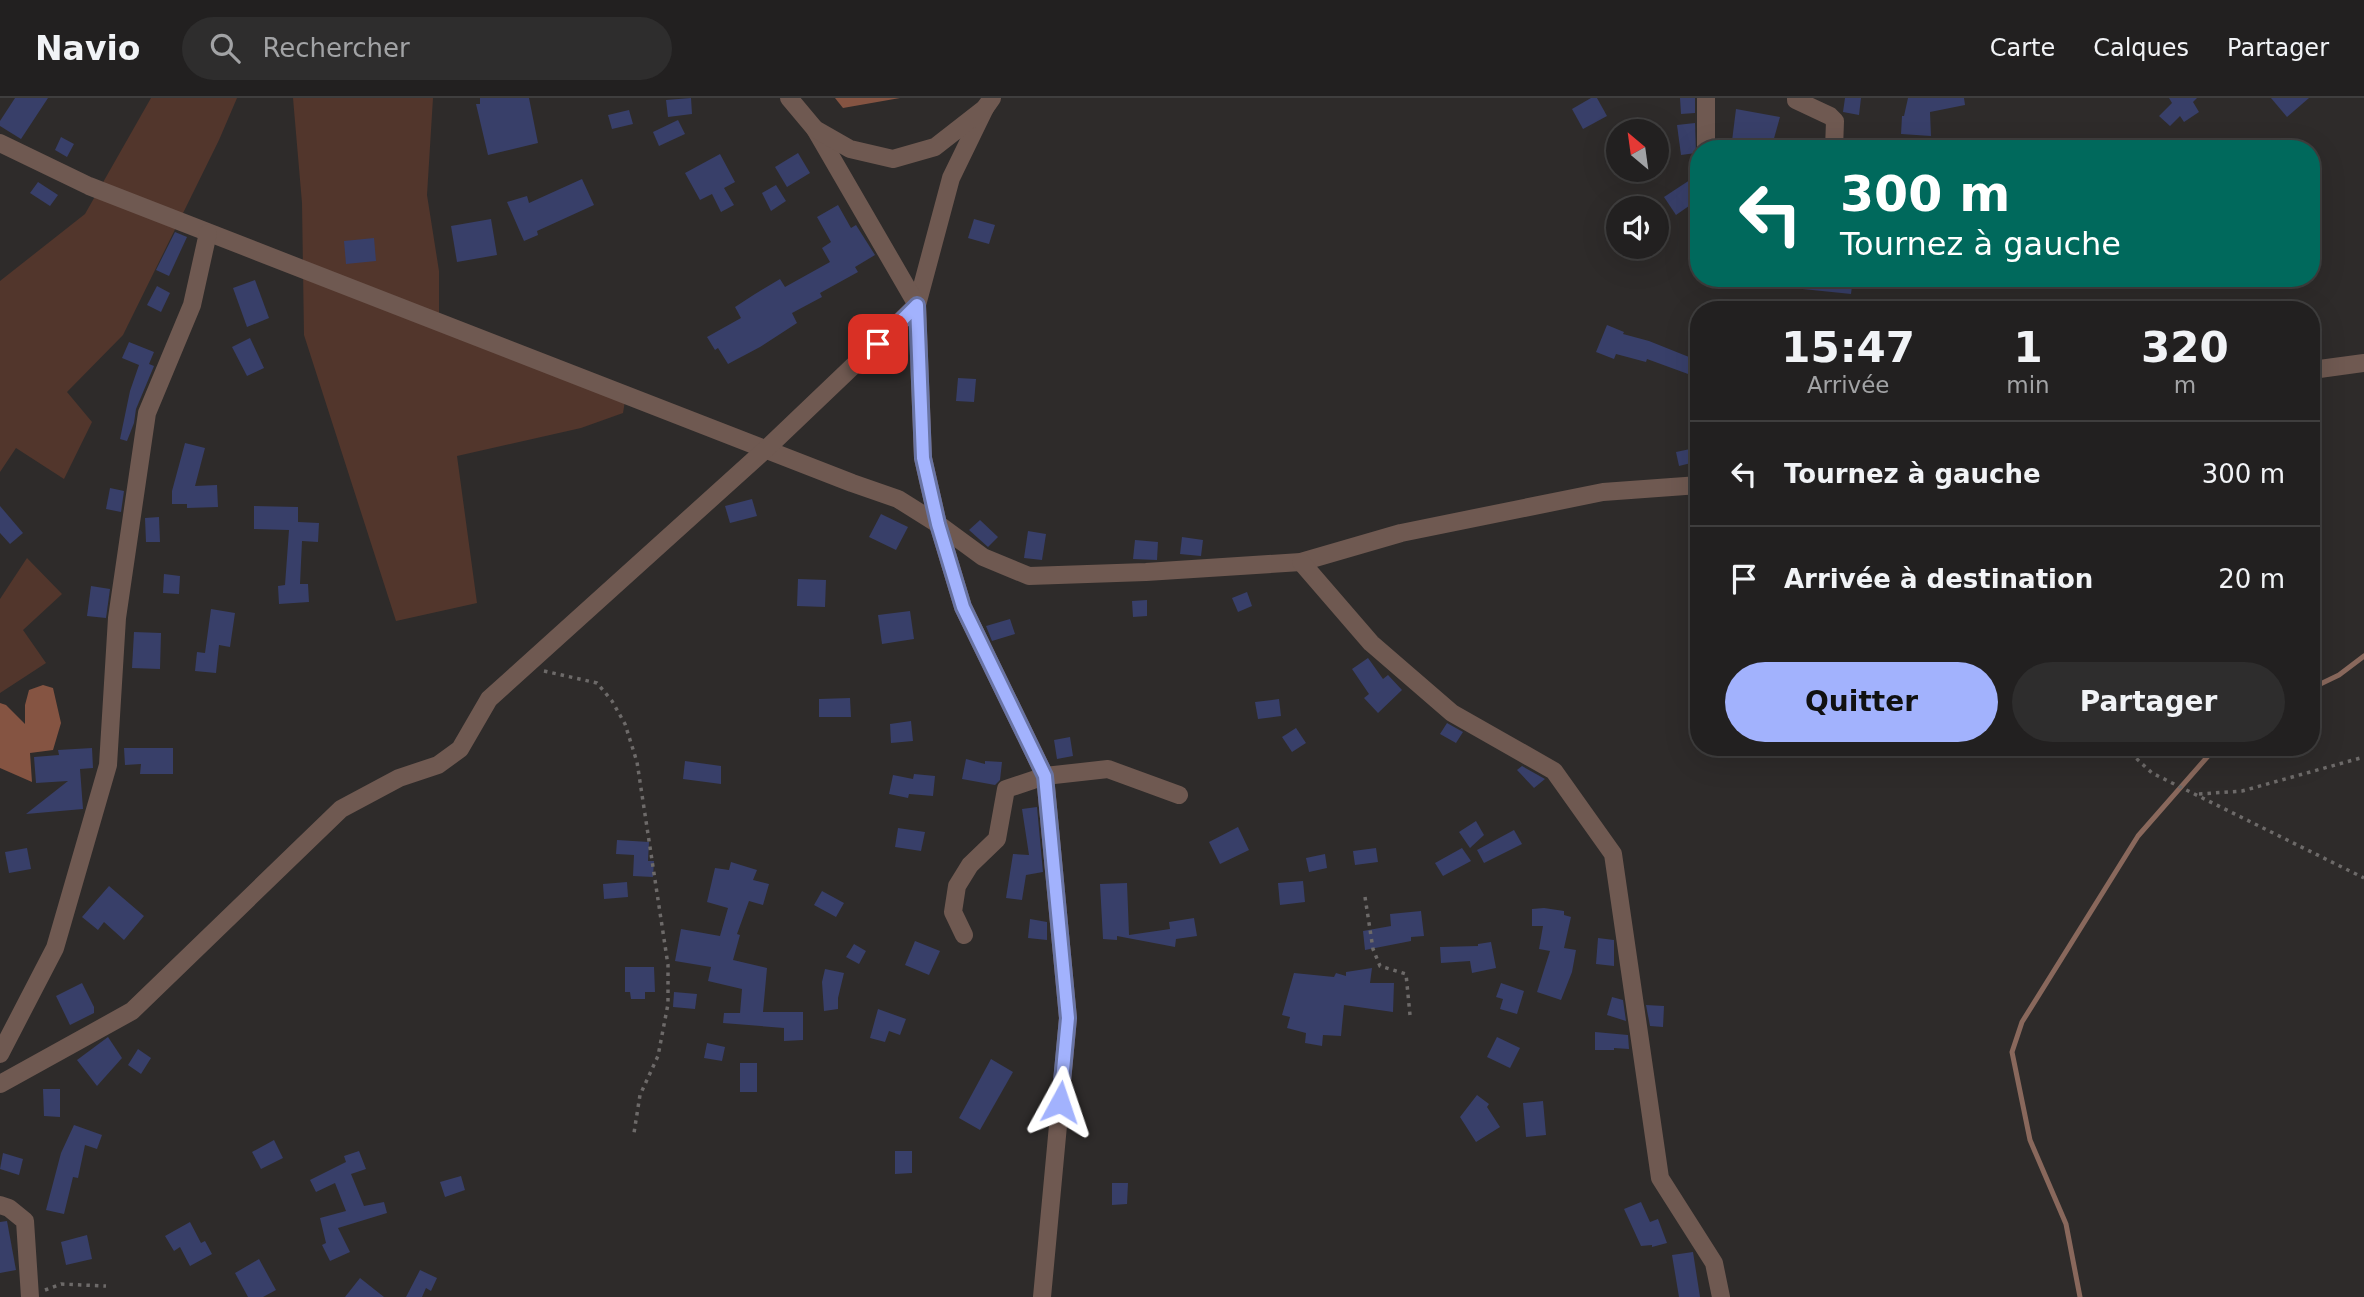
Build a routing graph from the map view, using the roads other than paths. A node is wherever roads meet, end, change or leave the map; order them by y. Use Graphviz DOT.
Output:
graph roads {
  1 [pos="789,98"];
  2 [pos="1706,98"];
  3 [pos="1796,98"];
  4 [pos="988,103"];
  5 [pos="815,129"];
  6 [pos="1706,140"];
  7 [pos="1834,140"];
  8 [pos="0,143"];
  9 [pos="208,233"];
  10 [pos="917,305"];
  11 [pos="2364,363"];
  12 [pos="2320,369"];
  13 [pos="766,449"];
  14 [pos="1690,486"];
  15 [pos="938,524"];
  16 [pos="1301,562"];
  17 [pos="1045,776"];
  18 [pos="1179,795"];
  19 [pos="964,934"];
  20 [pos="0,1054"];
  21 [pos="0,1084"];
  22 [pos="0,1205"];
  23 [pos="30,1296"];
  24 [pos="1042,1297"];
  25 [pos="1721,1297"];
  1 -- 5 [label="street"];
  2 -- 6 [label="street"];
  3 -- 7 [label="street"];
  4 -- 5 [label="street"];
  4 -- 10 [label="street"];
  5 -- 10 [label="street"];
  8 -- 9 [label="street"];
  9 -- 13 [label="street"];
  9 -- 20 [label="street"];
  10 -- 13 [label="street"];
  10 -- 15 [label="street"];
  11 -- 12 [label="street"];
  13 -- 15 [label="street"];
  13 -- 21 [label="street"];
  14 -- 16 [label="street"];
  15 -- 16 [label="street"];
  15 -- 17 [label="street"];
  16 -- 25 [label="street"];
  17 -- 18 [label="street"];
  17 -- 19 [label="street"];
  17 -- 24 [label="street"];
  22 -- 23 [label="street"];
}
